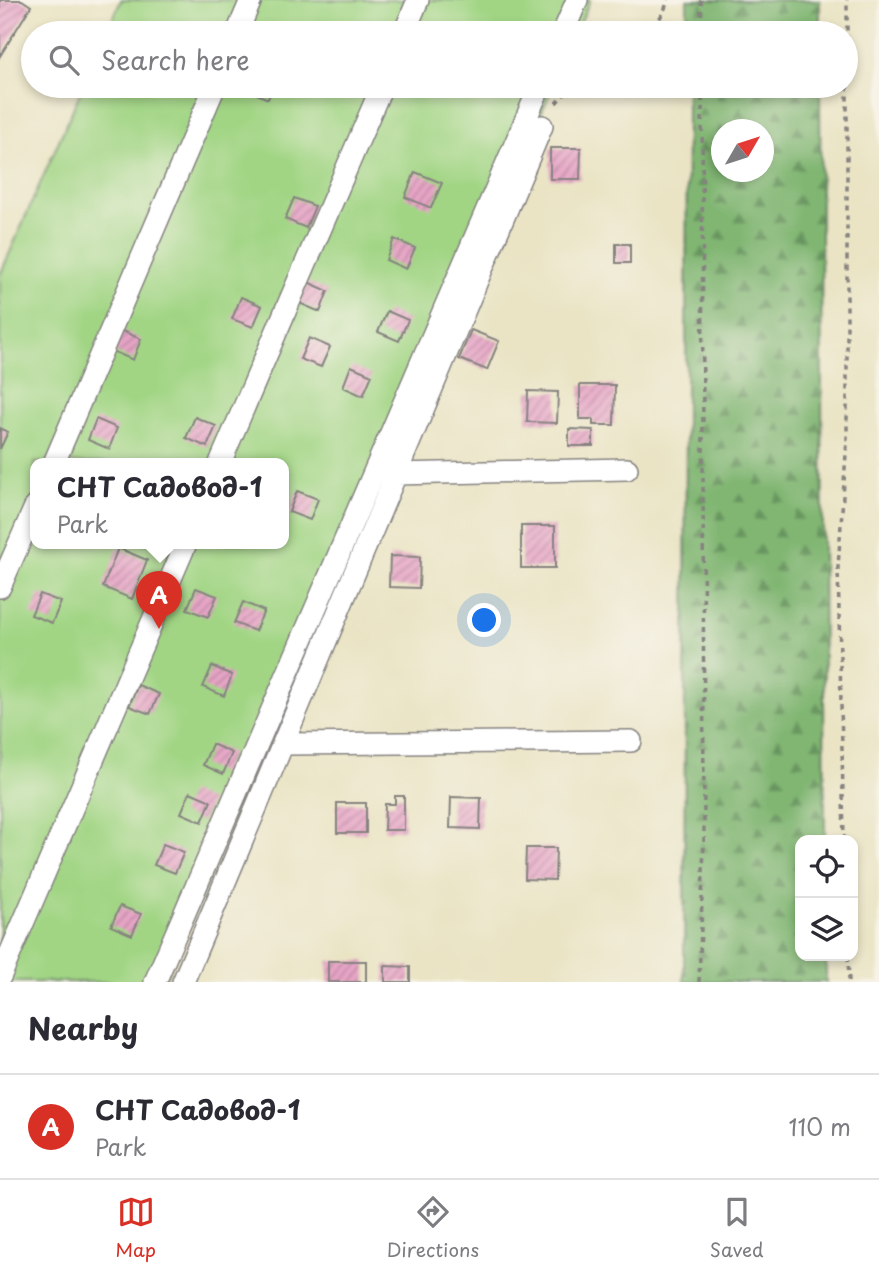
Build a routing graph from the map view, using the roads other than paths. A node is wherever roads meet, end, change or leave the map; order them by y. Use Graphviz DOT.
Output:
graph roads {
  1 [pos="251,0"];
  2 [pos="418,0"];
  3 [pos="577,0"];
  4 [pos="242,21"];
  5 [pos="409,21"];
  6 [pos="568,21"];
  7 [pos="210,98"];
  8 [pos="377,98"];
  9 [pos="535,98"];
  10 [pos="542,126"];
  11 [pos="56,458"];
  12 [pos="222,458"];
  13 [pos="626,469"];
  14 [pos="396,474"];
  15 [pos="30,518"];
  16 [pos="183,549"];
  17 [pos="0,587"];
  18 [pos="631,741"];
  19 [pos="283,744"];
  20 [pos="0,977"];
  21 [pos="155,982"];
  22 [pos="183,982"];
  1 -- 4 [label="street"];
  2 -- 5 [label="street"];
  3 -- 6 [label="street"];
  7 -- 11 [label="street"];
  8 -- 12 [label="street"];
  9 -- 21 [label="street"];
  10 -- 14 [label="street"];
  13 -- 14 [label="street"];
  14 -- 19 [label="street"];
  15 -- 17 [label="street"];
  16 -- 20 [label="street"];
  18 -- 19 [label="street"];
  19 -- 22 [label="street"];
}
